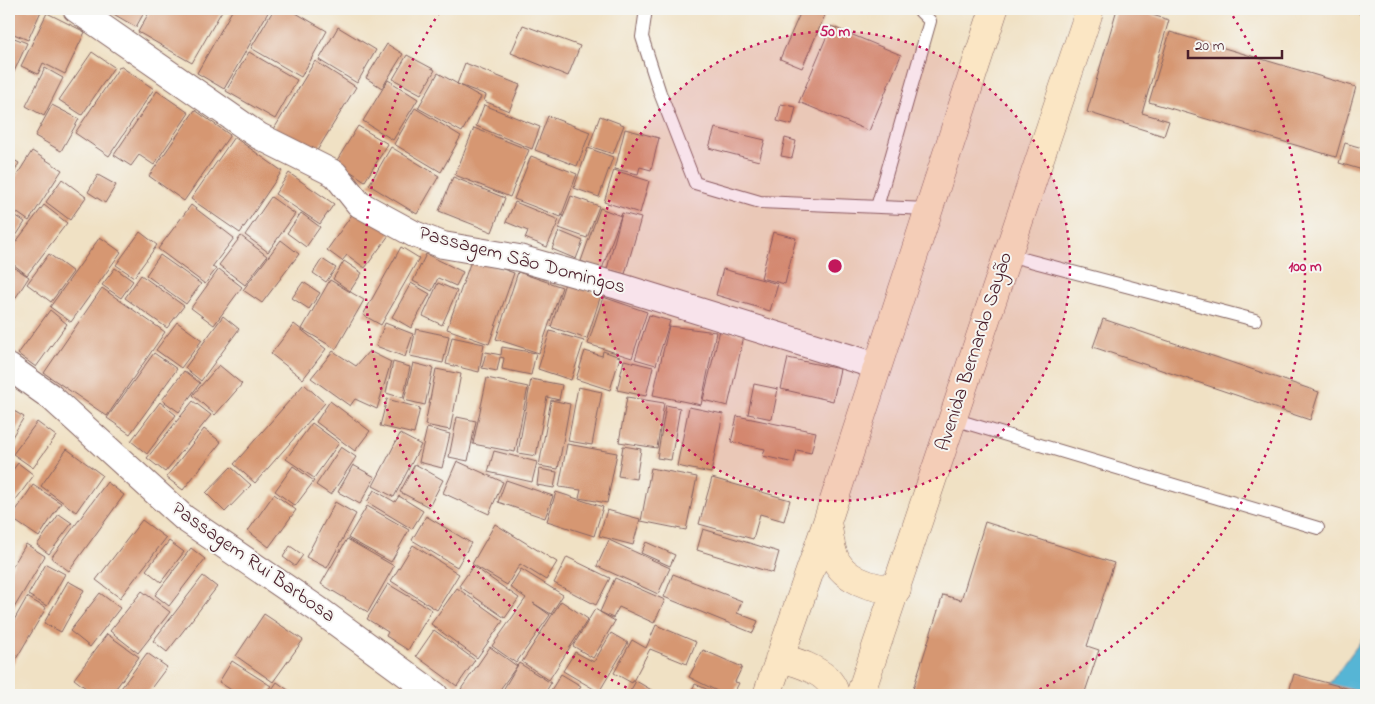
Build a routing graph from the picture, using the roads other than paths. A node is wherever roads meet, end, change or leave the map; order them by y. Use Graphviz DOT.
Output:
graph roads {
  1 [pos="76,9"];
  2 [pos="646,9"];
  3 [pos="918,9"];
  4 [pos="994,9"];
  5 [pos="1090,9"];
  6 [pos="877,207"];
  7 [pos="928,209"];
  8 [pos="1008,255"];
  9 [pos="1255,320"];
  10 [pos="877,366"];
  11 [pos="9,367"];
  12 [pos="953,419"];
  13 [pos="827,522"];
  14 [pos="1318,528"];
  15 [pos="897,589"];
  16 [pos="779,659"];
  17 [pos="435,695"];
  18 [pos="766,695"];
  19 [pos="836,695"];
  20 [pos="860,695"];
  1 -- 10 [label="street, Passagem São Domingos"];
  2 -- 6 [label="lane"];
  3 -- 6 [label="lane"];
  4 -- 7 [label="main road"];
  5 -- 8 [label="main road, Avenida Bernardo Sayão"];
  6 -- 7 [label="lane"];
  7 -- 10 [label="main road"];
  8 -- 9 [label="lane"];
  8 -- 12 [label="main road, Avenida Bernardo Sayão"];
  10 -- 13 [label="main road"];
  11 -- 17 [label="street, Passagem Rui Barbosa"];
  12 -- 14 [label="lane"];
  12 -- 15 [label="main road, Avenida Bernardo Sayão"];
  13 -- 15 [label="main road"];
  13 -- 16 [label="main road"];
  15 -- 20 [label="main road, Avenida Bernardo Sayão"];
  16 -- 18 [label="main road"];
  16 -- 19 [label="main road"];
}
